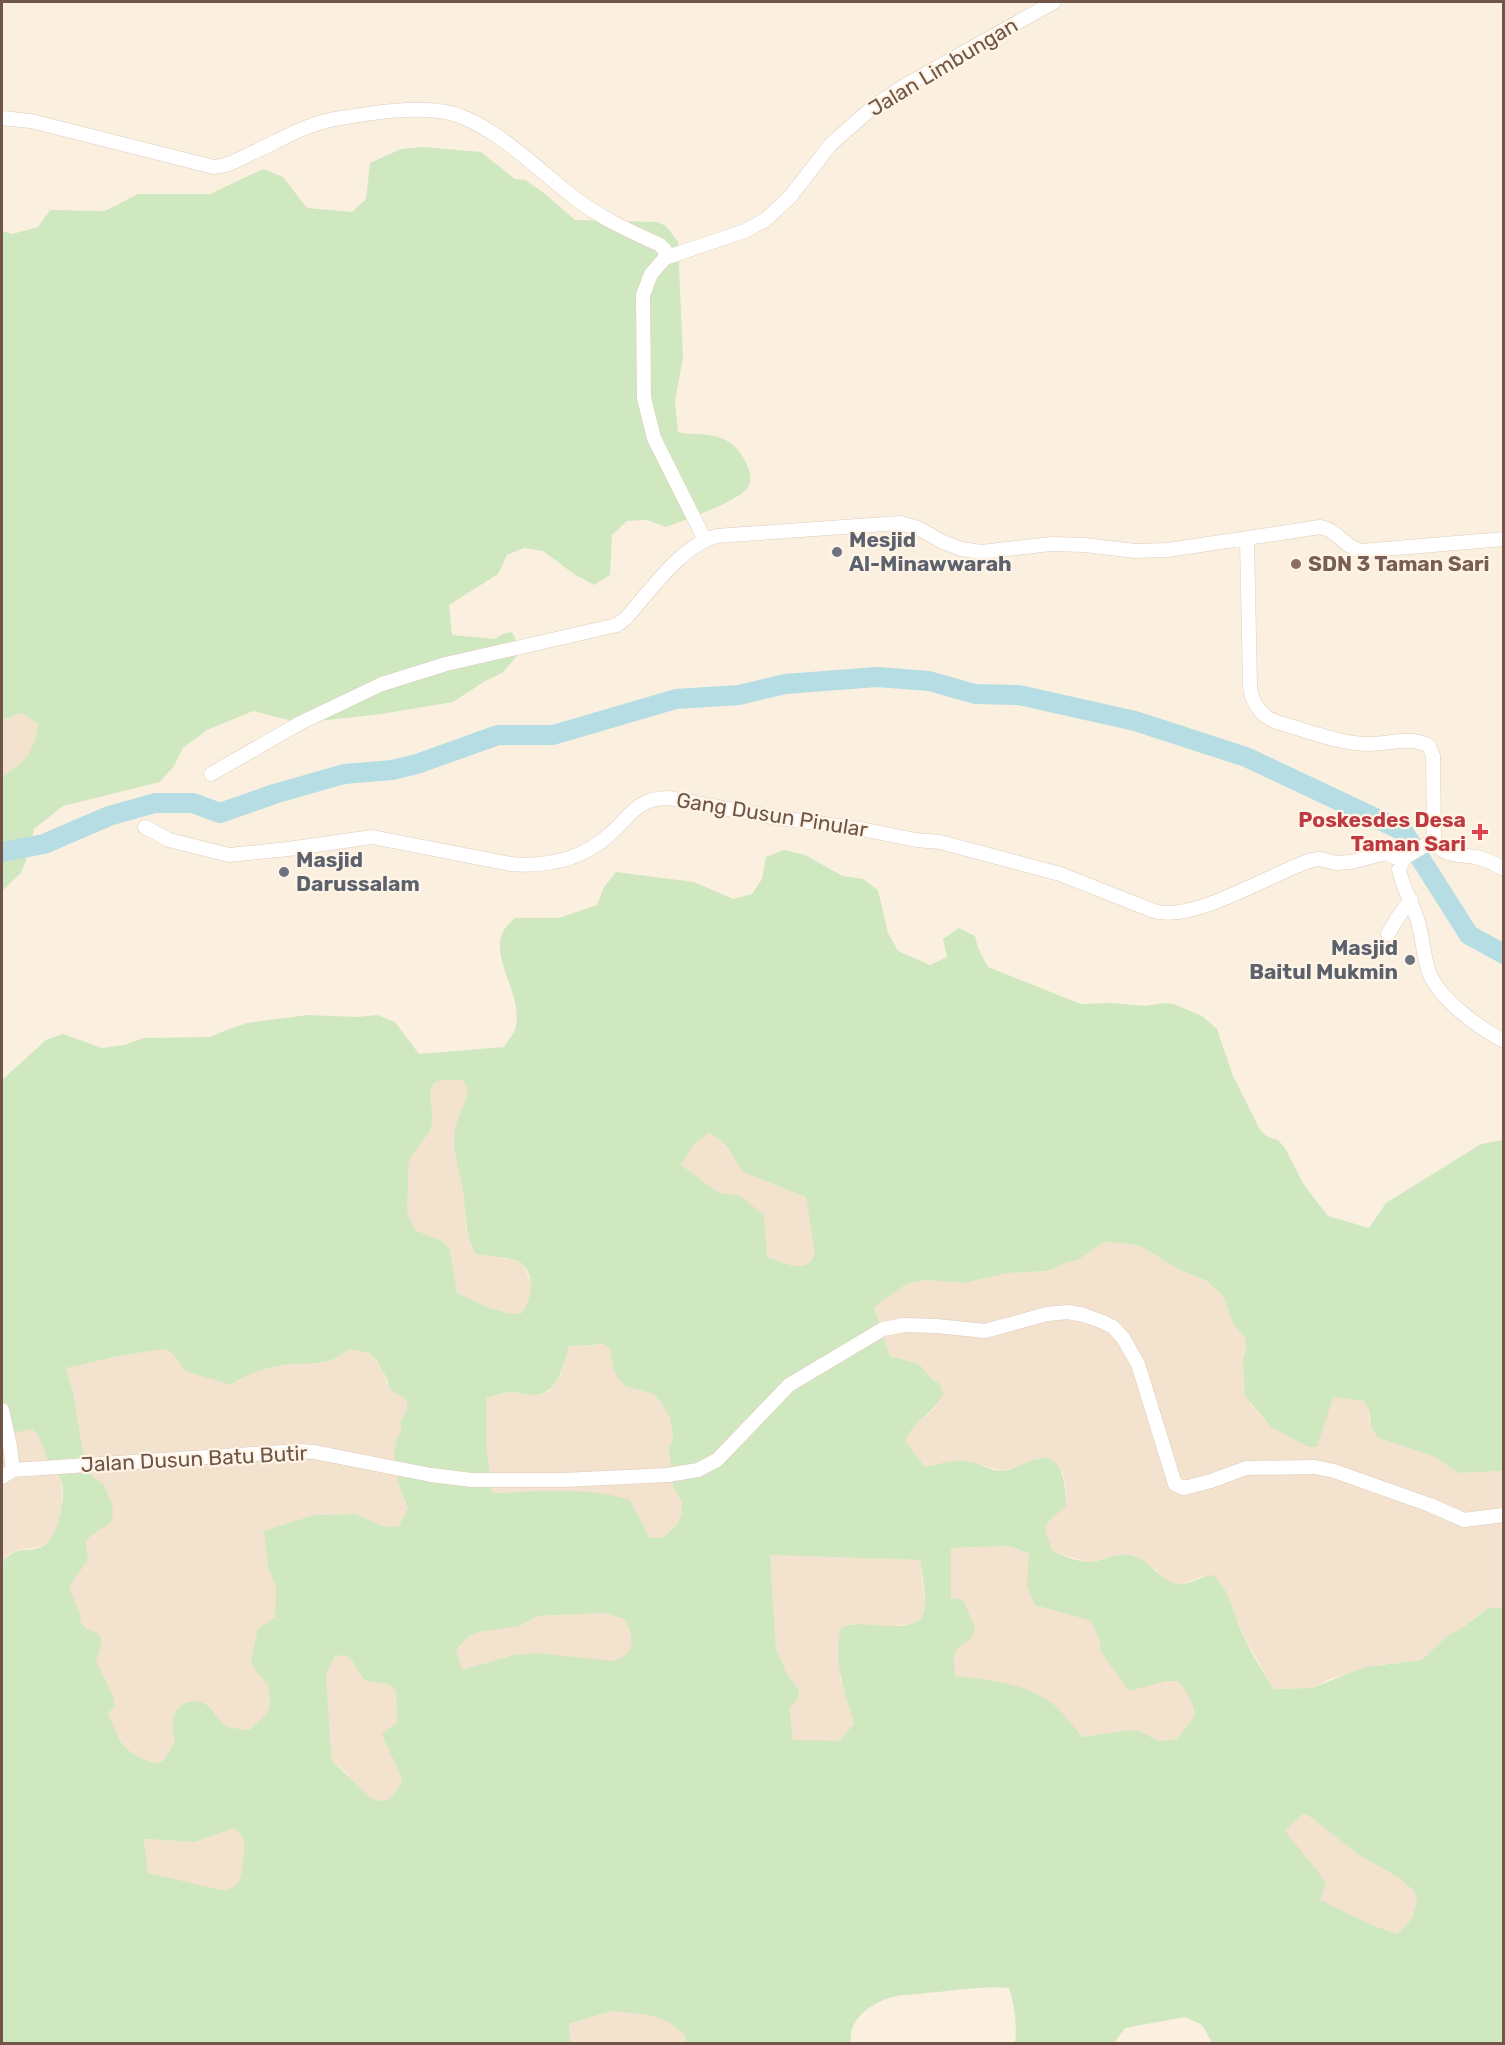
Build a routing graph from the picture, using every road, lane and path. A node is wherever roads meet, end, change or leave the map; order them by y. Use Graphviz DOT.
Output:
graph roads {
  1 [pos="1054,2"];
  2 [pos="2,118"];
  3 [pos="665,258"];
  4 [pos="1503,539"];
  5 [pos="705,540"];
  6 [pos="1247,540"];
  7 [pos="211,774"];
  8 [pos="146,827"];
  9 [pos="1430,843"];
  10 [pos="1405,858"];
  11 [pos="1503,869"];
  12 [pos="1411,900"];
  13 [pos="1388,934"];
  14 [pos="1503,1041"];
  15 [pos="2,1410"];
  16 [pos="7,1473"];
  17 [pos="1503,1515"];
  1 -- 3 [label="street, Jalan Limbungan"];
  2 -- 3 [label="street"];
  3 -- 5 [label="street"];
  4 -- 6 [label="street"];
  5 -- 6 [label="street"];
  5 -- 7 [label="street"];
  6 -- 9 [label="street"];
  8 -- 10 [label="street, Gang Dusun Pinular"];
  9 -- 10 [label="street"];
  9 -- 11 [label="street"];
  10 -- 12 [label="street"];
  12 -- 13 [label="street"];
  12 -- 14 [label="street"];
  15 -- 16 [label="street"];
  16 -- 17 [label="street, Jalan Dusun Batu Butir"];
}
